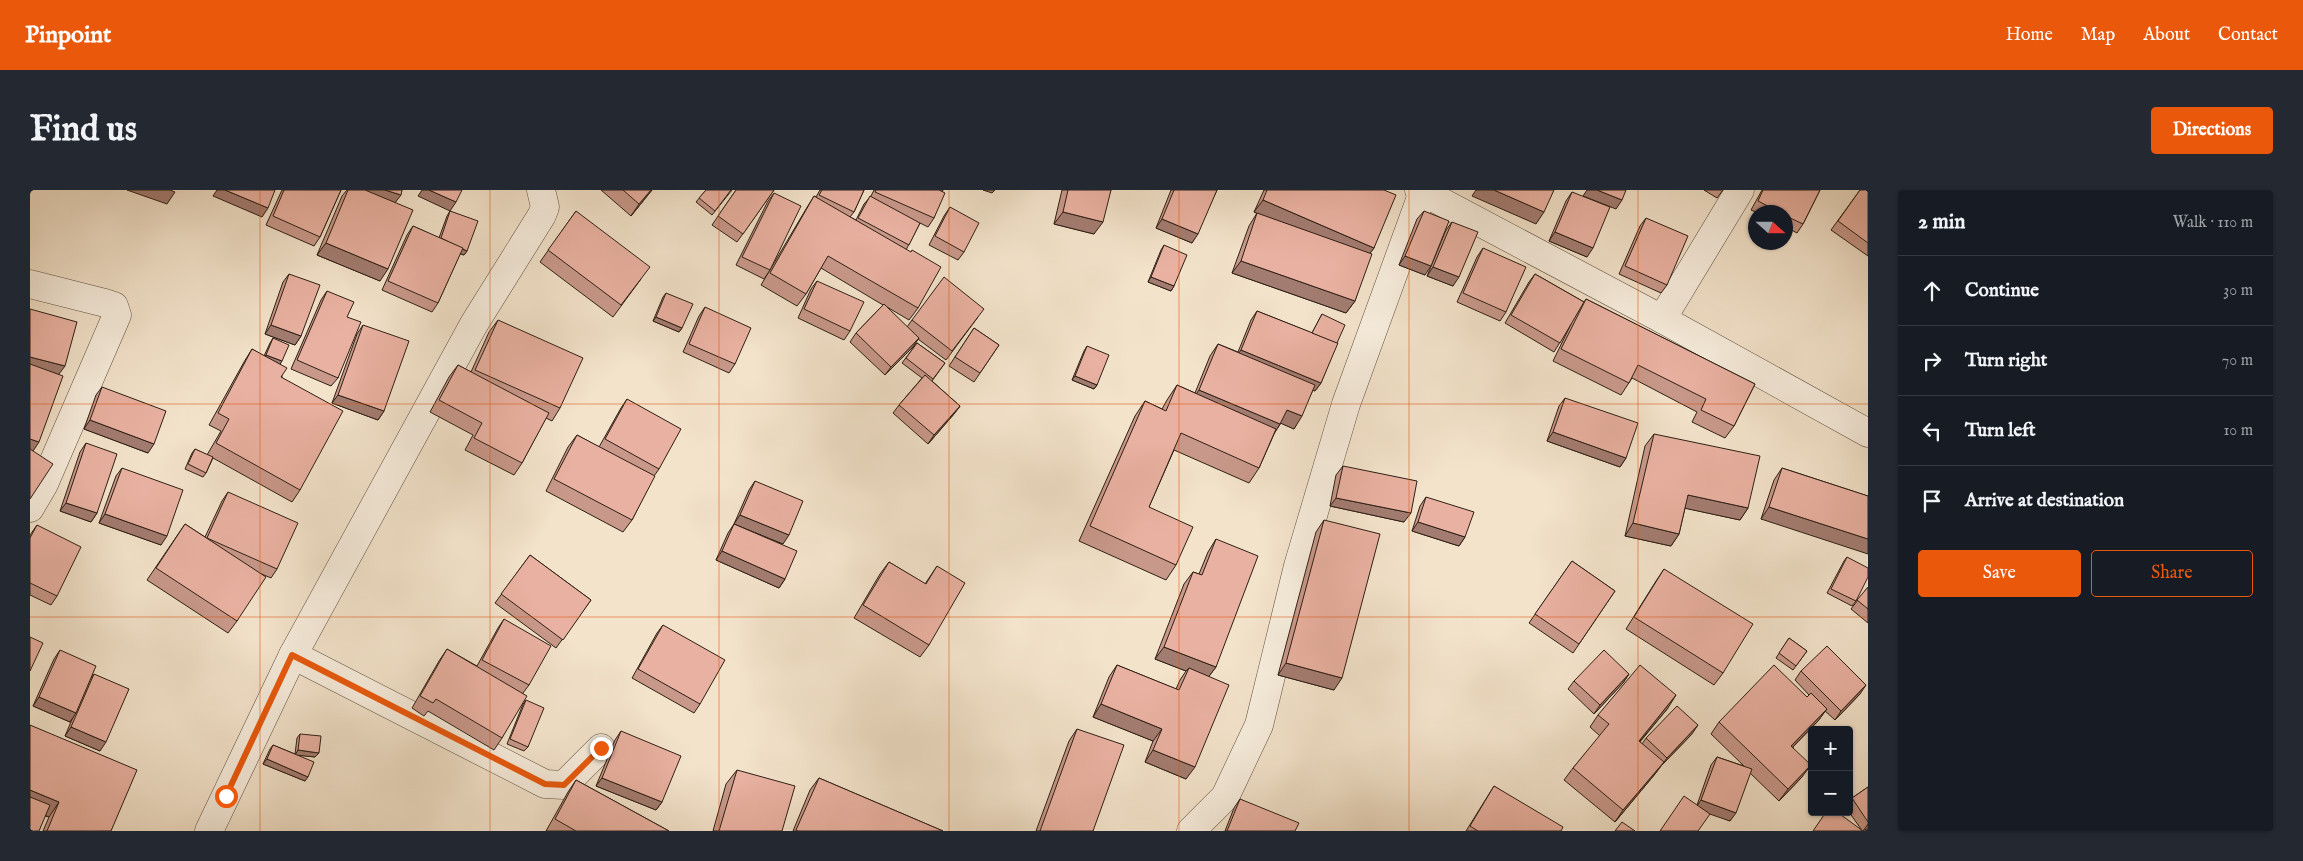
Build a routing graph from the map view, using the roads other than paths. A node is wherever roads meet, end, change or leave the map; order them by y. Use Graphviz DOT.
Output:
graph roads {
  1 [pos="541,190"];
  2 [pos="1740,190"];
  3 [pos="1421,191"];
  4 [pos="30,284"];
  5 [pos="1662,319"];
  6 [pos="1868,434"];
  7 [pos="30,508"];
  8 [pos="292,655"];
  9 [pos="601,748"];
  10 [pos="209,831"];
  11 [pos="1191,831"];
  1 -- 8 [label="street"];
  2 -- 5 [label="street"];
  3 -- 5 [label="street"];
  3 -- 11 [label="street"];
  4 -- 7 [label="street"];
  5 -- 6 [label="street"];
  8 -- 9 [label="street"];
  8 -- 10 [label="street"];
}
